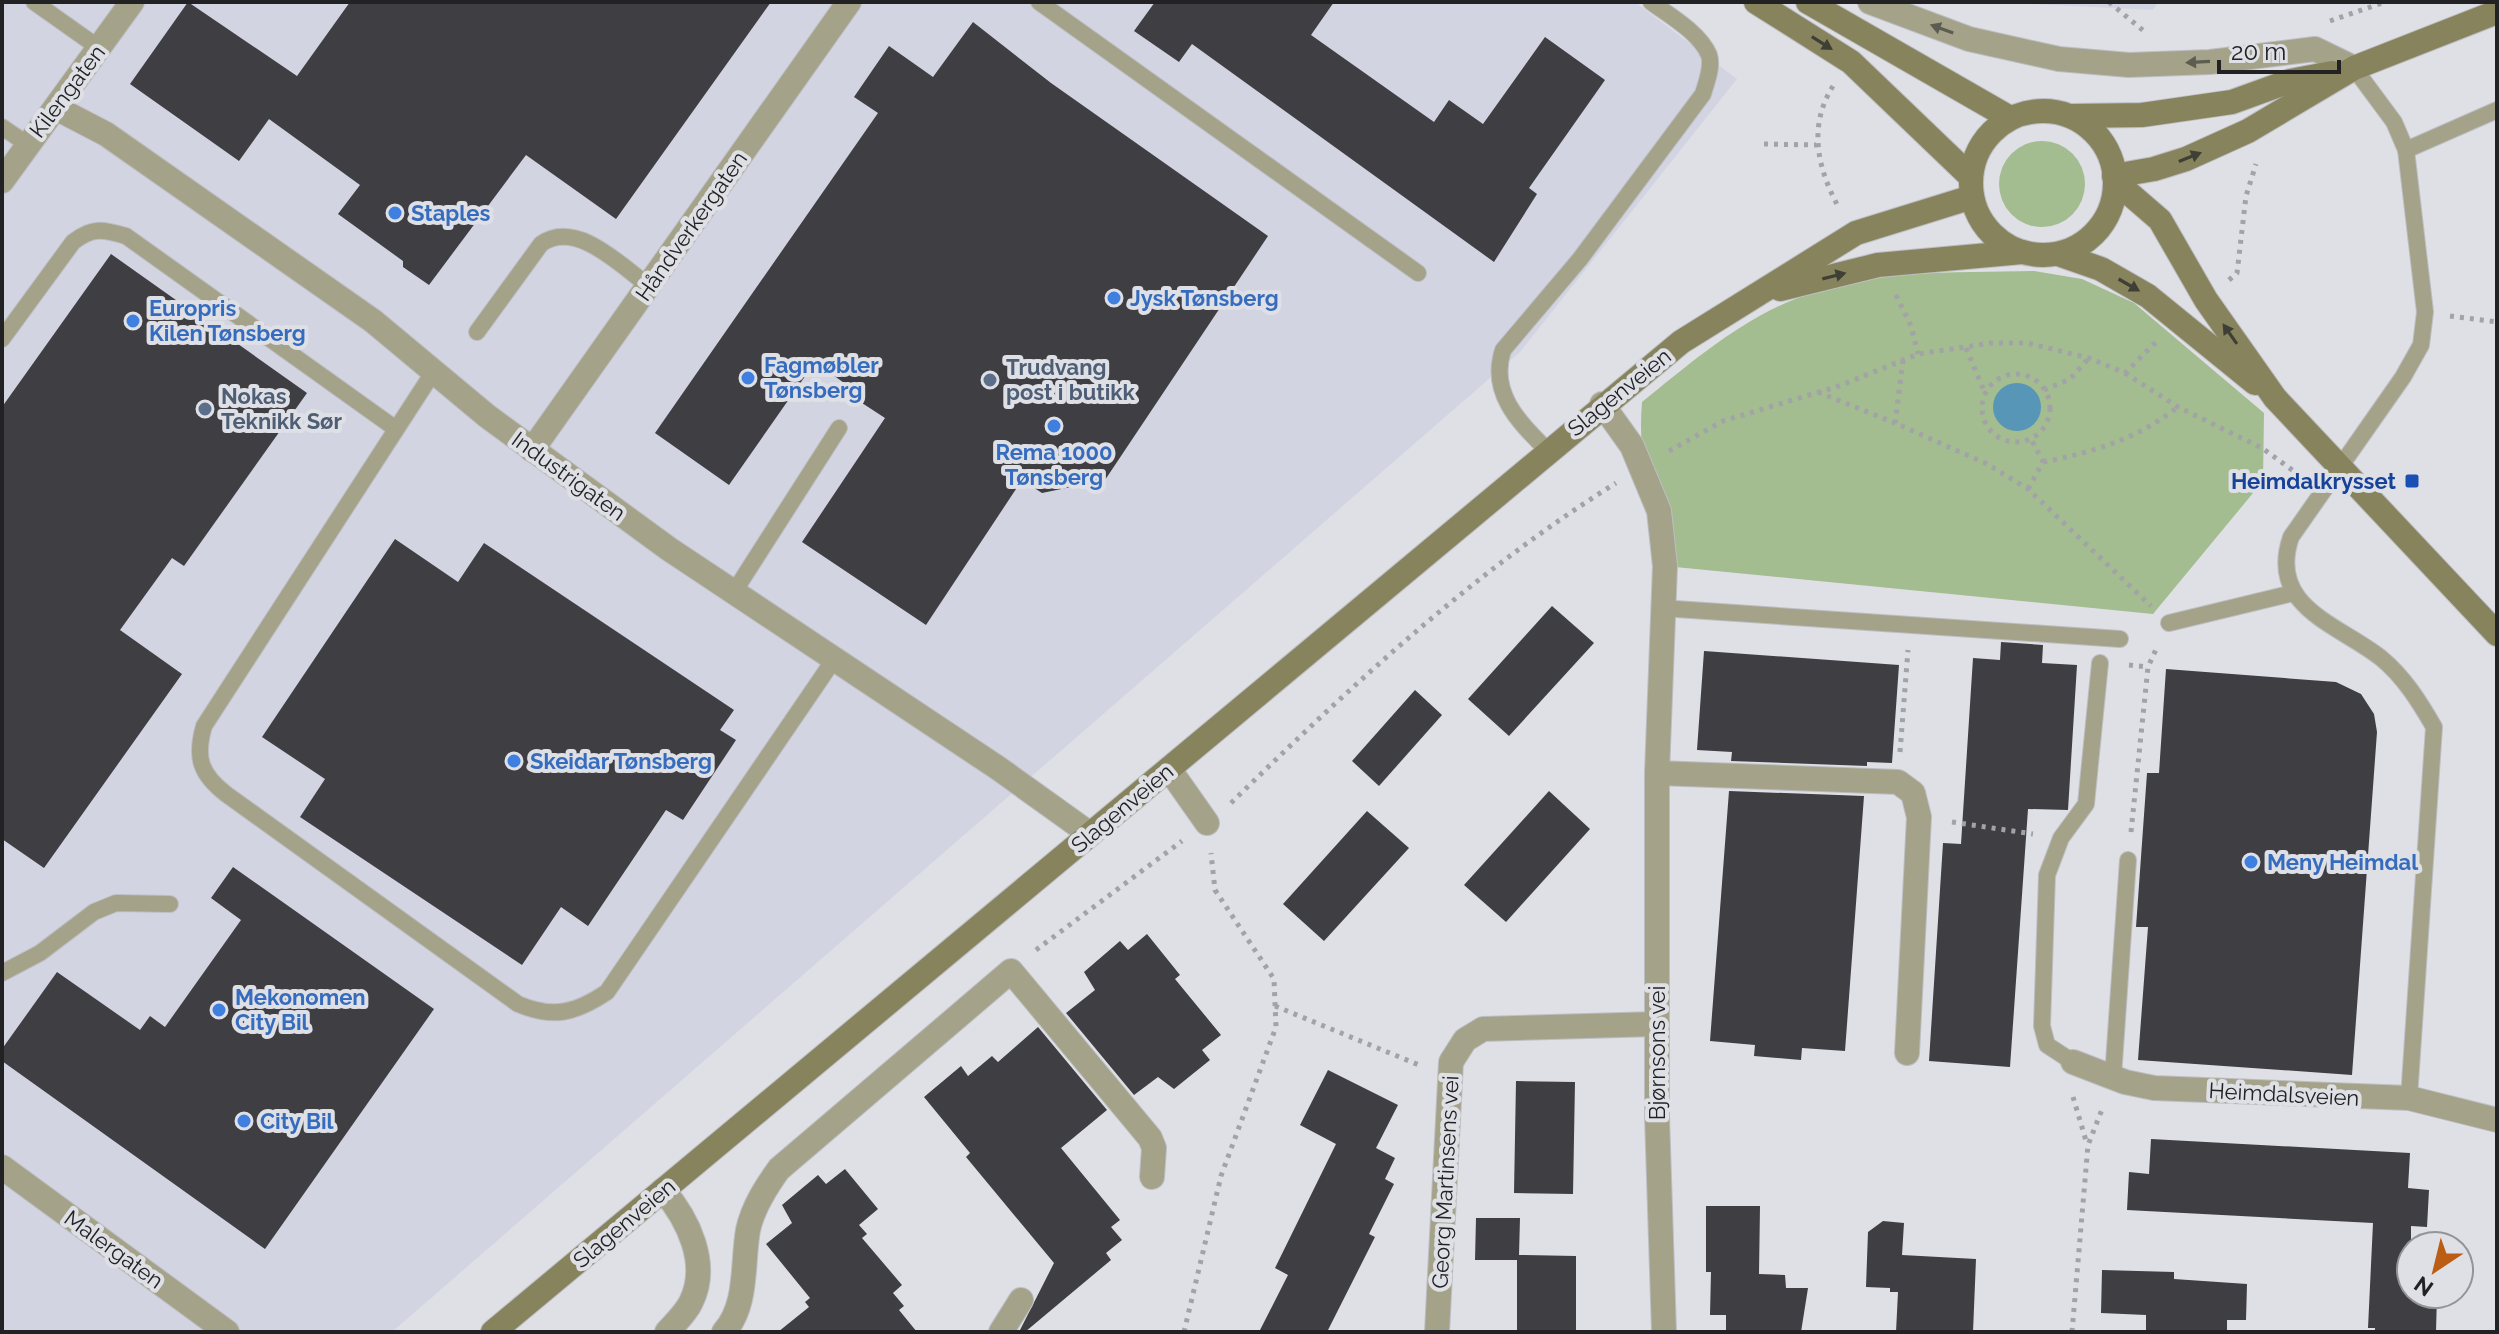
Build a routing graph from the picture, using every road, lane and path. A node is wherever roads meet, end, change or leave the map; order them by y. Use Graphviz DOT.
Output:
graph roads {
  1 [pos="34,2"];
  2 [pos="132,2"];
  3 [pos="849,2"];
  4 [pos="1039,2"];
  5 [pos="1651,2"];
  6 [pos="1756,2"];
  7 [pos="1808,2"];
  8 [pos="1870,2"];
  9 [pos="2109,2"];
  10 [pos="2497,12"];
  11 [pos="2148,44"];
  12 [pos="99,48"];
  13 [pos="2354,68"];
  14 [pos="1836,82"];
  15 [pos="56,108"];
  16 [pos="2497,110"];
  17 [pos="2071,116"];
  18 [pos="2010,118"];
  19 [pos="2,127"];
  20 [pos="27,144"];
  21 [pos="1764,144"];
  22 [pos="1816,145"];
  23 [pos="2406,150"];
  24 [pos="2262,156"];
  25 [pos="2115,179"];
  26 [pos="2,181"];
  27 [pos="1972,187"];
  28 [pos="1845,218"];
  29 [pos="2022,252"];
  30 [pos="2058,254"];
  31 [pos="1418,273"];
  32 [pos="2227,283"];
  33 [pos="649,286"];
  34 [pos="1895,292"];
  35 [pos="1758,294"];
  36 [pos="2425,312"];
  37 [pos="2497,322"];
  38 [pos="477,332"];
  39 [pos="2162,336"];
  40 [pos="2,339"];
  41 [pos="1966,348"];
  42 [pos="1918,354"];
  43 [pos="2089,358"];
  44 [pos="1903,359"];
  45 [pos="434,371"];
  46 [pos="2125,373"];
  47 [pos="2044,390"];
  48 [pos="1815,391"];
  49 [pos="1985,393"];
  50 [pos="2275,398"];
  51 [pos="1602,404"];
  52 [pos="2178,407"];
  53 [pos="1895,423"];
  54 [pos="839,428"];
  55 [pos="396,429"];
  56 [pos="2031,439"];
  57 [pos="532,450"];
  58 [pos="1547,450"];
  59 [pos="2043,462"];
  60 [pos="1642,467"];
  61 [pos="2339,467"];
  62 [pos="2028,489"];
  63 [pos="2321,494"];
  64 [pos="734,592"];
  65 [pos="2293,593"];
  66 [pos="1661,608"];
  67 [pos="2169,623"];
  68 [pos="1909,625"];
  69 [pos="2497,634"];
  70 [pos="2120,639"];
  71 [pos="835,658"];
  72 [pos="2100,663"];
  73 [pos="1169,769"];
  74 [pos="1657,773"];
  75 [pos="1898,782"];
  76 [pos="1919,817"];
  77 [pos="1207,823"];
  78 [pos="1090,834"];
  79 [pos="2061,838"];
  80 [pos="2128,860"];
  81 [pos="170,904"];
  82 [pos="1011,971"];
  83 [pos="2,973"];
  84 [pos="1275,1006"];
  85 [pos="1657,1024"];
  86 [pos="1907,1053"];
  87 [pos="2073,1062"];
  88 [pos="1449,1077"];
  89 [pos="2119,1080"];
  90 [pos="2409,1098"];
  91 [pos="2497,1120"];
  92 [pos="2,1167"];
  93 [pos="1152,1177"];
  94 [pos="663,1190"];
  95 [pos="1021,1300"];
  96 [pos="227,1332"];
  97 [pos="493,1332"];
  98 [pos="667,1332"];
  99 [pos="724,1332"];
  100 [pos="1001,1332"];
  101 [pos="1184,1332"];
  102 [pos="1437,1332"];
  103 [pos="1664,1332"];
  104 [pos="2072,1332"];
  1 -- 12 [label="lane"];
  2 -- 12 [label="street, Kilengaten"];
  3 -- 33 [label="street, Håndverkergaten"];
  4 -- 31 [label="lane"];
  5 -- 58 [label="lane"];
  6 -- 27 [label="main road, one-way"];
  7 -- 18 [label="main road"];
  13 -- 8 [label="street, one-way"];
  9 -- 11 [label="path"];
  10 -- 13 [label="main road"];
  12 -- 15 [label="street, Kilengaten"];
  13 -- 17 [label="main road"];
  13 -- 23 [label="lane"];
  25 -- 13 [label="main road, one-way"];
  14 -- 22 [label="path"];
  15 -- 20 [label="street, Kilengaten"];
  15 -- 45 [label="street, Industrigaten"];
  16 -- 23 [label="lane"];
  17 -- 18 [label="main road"];
  17 -- 25 [label="main road"];
  18 -- 27 [label="main road"];
  19 -- 20 [label="lane"];
  20 -- 26 [label="street, Kilengaten"];
  21 -- 22 [label="path"];
  22 -- 28 [label="path"];
  23 -- 36 [label="lane"];
  24 -- 32 [label="path"];
  25 -- 30 [label="main road"];
  50 -- 25 [label="main road, one-way"];
  27 -- 29 [label="main road"];
  27 -- 35 [label="main road, Slagenveien"];
  29 -- 30 [label="main road"];
  35 -- 29 [label="main road, Slagenveien, one-way"];
  30 -- 50 [label="main road, one-way"];
  33 -- 38 [label="lane"];
  33 -- 57 [label="street, Håndverkergaten"];
  34 -- 42 [label="path"];
  35 -- 51 [label="main road, Slagenveien"];
  36 -- 37 [label="path"];
  36 -- 61 [label="lane"];
  39 -- 46 [label="path"];
  40 -- 55 [label="lane"];
  41 -- 42 [label="path"];
  41 -- 43 [label="path"];
  41 -- 49 [label="path"];
  42 -- 44 [label="path"];
  43 -- 46 [label="path"];
  43 -- 47 [label="path"];
  44 -- 48 [label="path"];
  44 -- 53 [label="path"];
  45 -- 55 [label="lane"];
  45 -- 57 [label="street, Industrigaten"];
  46 -- 52 [label="path"];
  47 -- 49 [label="path"];
  47 -- 56 [label="path"];
  48 -- 53 [label="path"];
  48 -- 60 [label="path"];
  49 -- 56 [label="path"];
  50 -- 61 [label="main road"];
  51 -- 58 [label="main road, Slagenveien"];
  51 -- 60 [label="street, Bjørnsons vei"];
  52 -- 59 [label="path"];
  52 -- 63 [label="path"];
  53 -- 62 [label="path"];
  54 -- 64 [label="lane"];
  55 -- 71 [label="lane"];
  56 -- 59 [label="path"];
  57 -- 64 [label="street, Industrigaten"];
  58 -- 73 [label="main road, Slagenveien"];
  59 -- 62 [label="path"];
  60 -- 66 [label="street, Bjørnsons vei"];
  60 -- 77 [label="path"];
  61 -- 63 [label="lane"];
  61 -- 69 [label="main road"];
  62 -- 67 [label="path"];
  63 -- 65 [label="lane"];
  64 -- 71 [label="street, Industrigaten"];
  65 -- 67 [label="lane"];
  65 -- 90 [label="lane"];
  66 -- 68 [label="lane"];
  66 -- 74 [label="street, Bjørnsons vei"];
  67 -- 80 [label="path"];
  68 -- 70 [label="lane"];
  68 -- 75 [label="path"];
  71 -- 78 [label="street, Industrigaten"];
  72 -- 79 [label="lane"];
  73 -- 77 [label="street"];
  73 -- 78 [label="main road, Slagenveien"];
  74 -- 75 [label="street"];
  74 -- 85 [label="street, Bjørnsons vei"];
  75 -- 76 [label="street"];
  76 -- 79 [label="path"];
  76 -- 86 [label="street"];
  77 -- 82 [label="path"];
  77 -- 84 [label="path"];
  78 -- 94 [label="main road, Slagenveien"];
  79 -- 87 [label="lane"];
  80 -- 89 [label="lane"];
  81 -- 83 [label="lane"];
  82 -- 93 [label="street"];
  82 -- 99 [label="street"];
  84 -- 88 [label="path"];
  84 -- 101 [label="path"];
  85 -- 88 [label="street, Georg Martinsens vei"];
  85 -- 103 [label="street, Bjørnsons vei"];
  87 -- 89 [label="street, Heimdalsveien"];
  88 -- 102 [label="street, Georg Martinsens vei"];
  89 -- 90 [label="street, Heimdalsveien"];
  89 -- 104 [label="path"];
  90 -- 91 [label="street, Heimdalsveien"];
  92 -- 96 [label="street, Malergaten"];
  94 -- 97 [label="main road, Slagenveien"];
  94 -- 98 [label="street"];
  95 -- 100 [label="street"];
}
